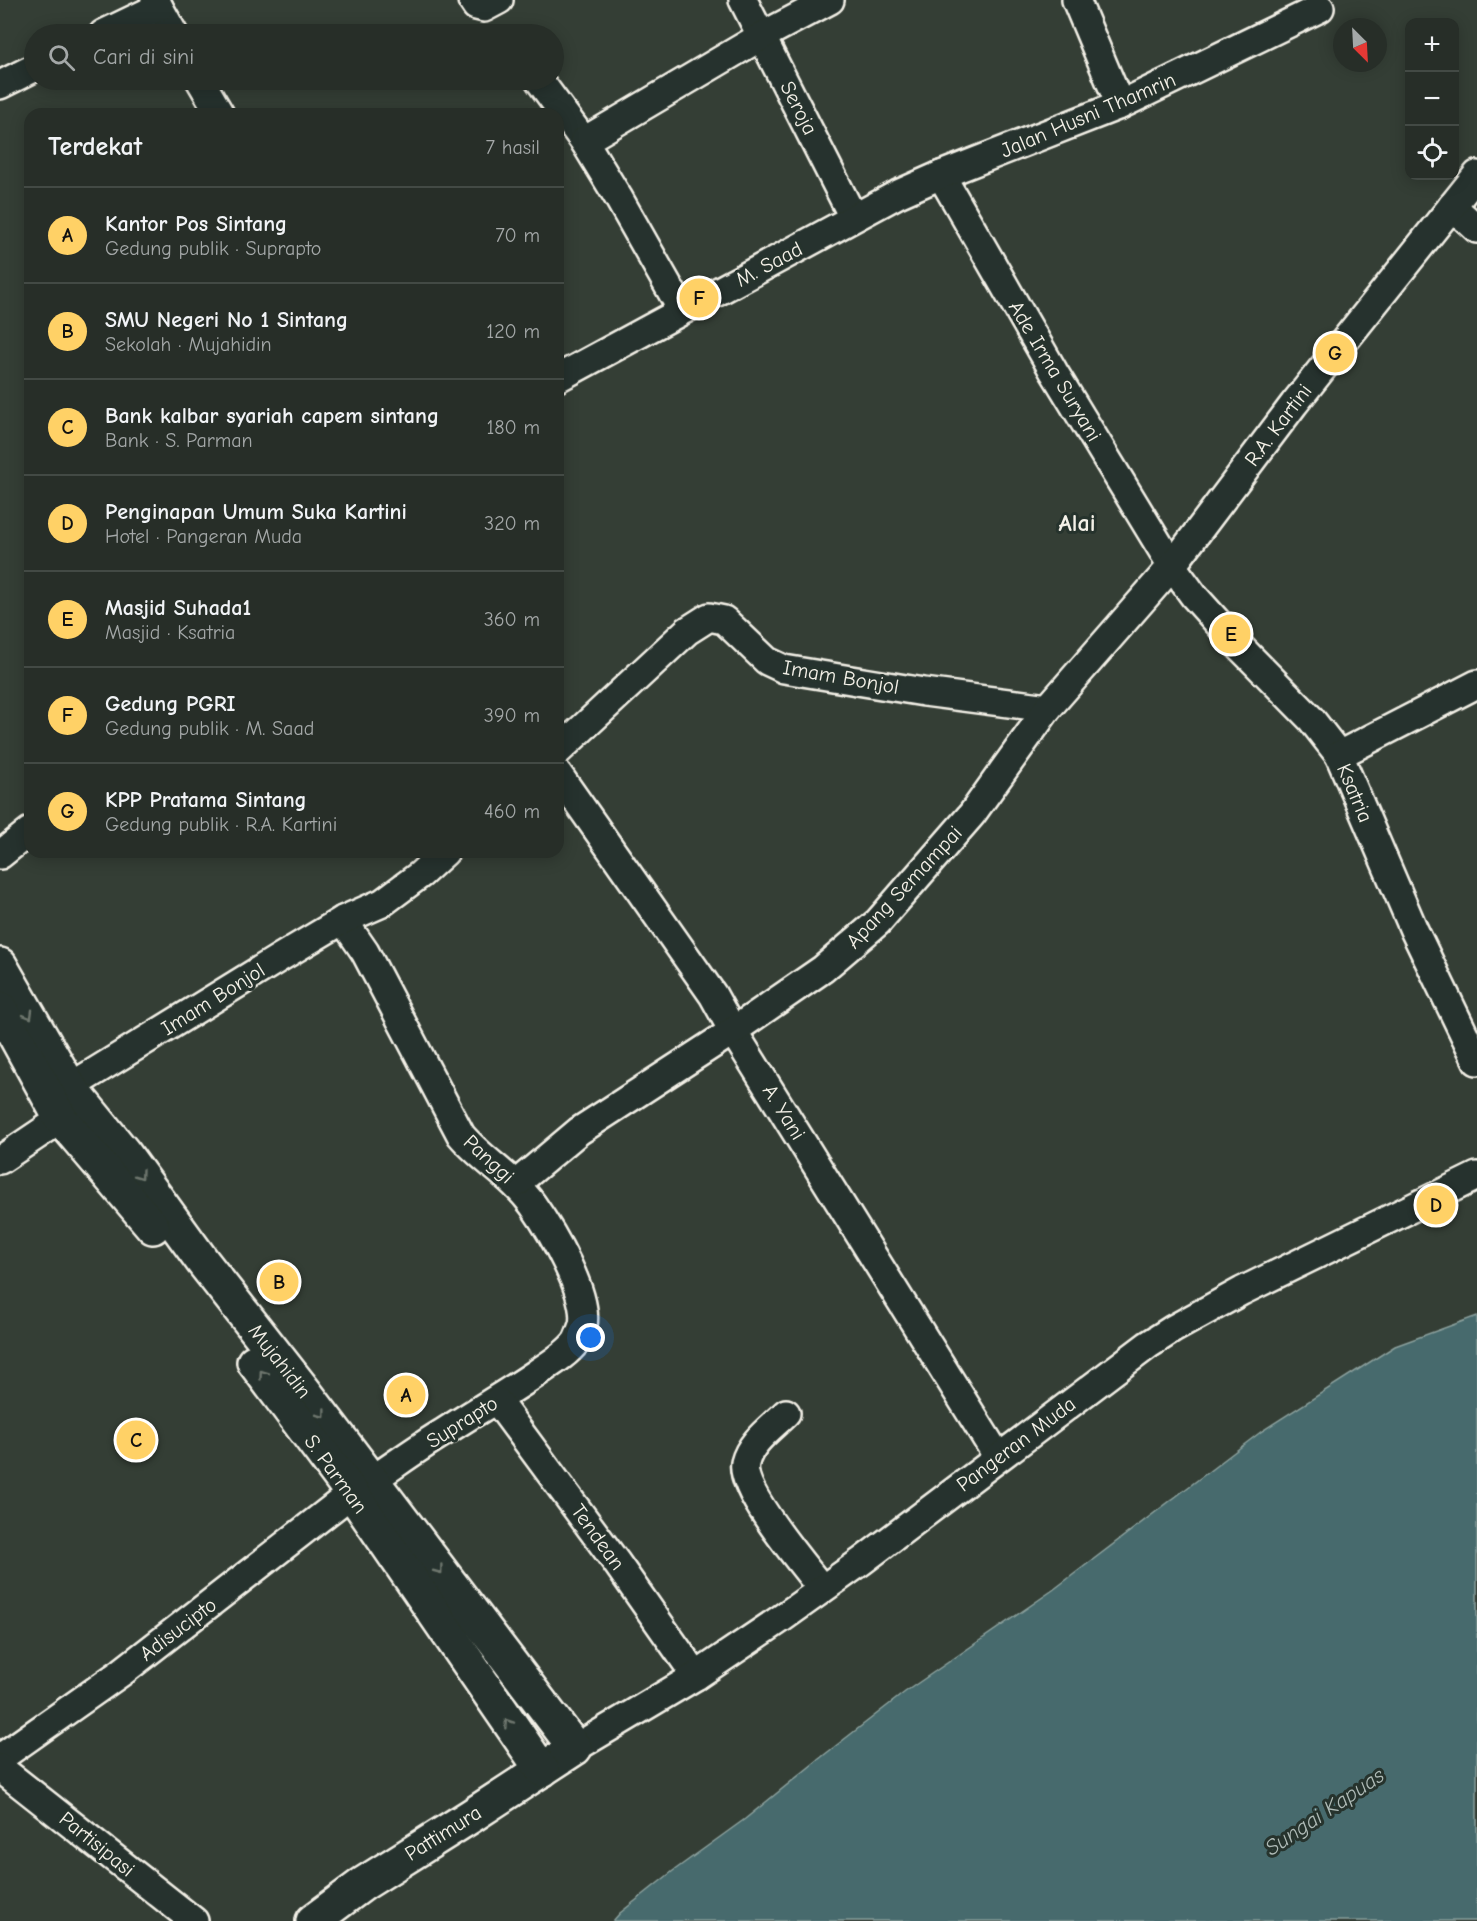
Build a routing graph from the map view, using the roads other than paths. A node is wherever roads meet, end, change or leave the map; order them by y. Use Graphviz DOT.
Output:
graph roads {
  1 [pos="472,0"];
  2 [pos="499,0"];
  3 [pos="743,0"];
  4 [pos="830,0"];
  5 [pos="1076,0"];
  6 [pos="157,4"];
  7 [pos="1320,8"];
  8 [pos="122,24"];
  9 [pos="168,24"];
  10 [pos="762,36"];
  11 [pos="24,73"];
  12 [pos="0,85"];
  13 [pos="206,90"];
  14 [pos="546,90"];
  15 [pos="1120,105"];
  16 [pos="216,108"];
  17 [pos="560,108"];
  18 [pos="564,114"];
  19 [pos="584,141"];
  20 [pos="941,175"];
  21 [pos="1477,175"];
  22 [pos="1452,206"];
  23 [pos="853,217"];
  24 [pos="1477,229"];
  25 [pos="682,310"];
  26 [pos="564,375"];
  27 [pos="1172,566"];
  28 [pos="1477,684"];
  29 [pos="1048,708"];
  30 [pos="564,745"];
  31 [pos="1339,755"];
  32 [pos="564,783"];
  33 [pos="24,836"];
  34 [pos="0,855"];
  35 [pos="438,858"];
  36 [pos="343,920"];
  37 [pos="0,964"];
  38 [pos="0,1008"];
  39 [pos="734,1031"];
  40 [pos="1477,1060"];
  41 [pos="70,1087"];
  42 [pos="61,1119"];
  43 [pos="0,1160"];
  44 [pos="1477,1176"];
  45 [pos="516,1184"];
  46 [pos="553,1362"];
  47 [pos="497,1401"];
  48 [pos="786,1413"];
  49 [pos="998,1457"];
  50 [pos="362,1487"];
  51 [pos="822,1589"];
  52 [pos="696,1676"];
  53 [pos="575,1748"];
  54 [pos="0,1758"];
  55 [pos="0,1768"];
  56 [pos="542,1770"];
  57 [pos="194,1921"];
  58 [pos="313,1921"];
  1 -- 2 [label="street"];
  3 -- 10 [label="street, Seroja"];
  4 -- 10 [label="street"];
  5 -- 15 [label="street"];
  6 -- 8 [label="street"];
  6 -- 9 [label="street"];
  7 -- 15 [label="street, Jalan Husni Thamrin"];
  10 -- 19 [label="street"];
  10 -- 23 [label="street, Seroja"];
  11 -- 12 [label="street"];
  13 -- 16 [label="street"];
  14 -- 17 [label="street"];
  15 -- 20 [label="street, Jalan Husni Thamrin"];
  18 -- 19 [label="street"];
  19 -- 25 [label="street"];
  20 -- 23 [label="street, Jalan Husni Thamrin"];
  20 -- 27 [label="street, Ade Irma Suryani"];
  21 -- 22 [label="street, R.A. Kartini"];
  22 -- 24 [label="street"];
  22 -- 27 [label="street, R.A. Kartini"];
  23 -- 25 [label="street, M. Saad"];
  25 -- 26 [label="street, M. Saad"];
  27 -- 29 [label="street, Apang Semampai"];
  27 -- 31 [label="street, Ksatria"];
  28 -- 31 [label="street"];
  29 -- 30 [label="street, Imam Bonjol"];
  29 -- 39 [label="street, Apang Semampai"];
  31 -- 40 [label="street, Ksatria"];
  32 -- 39 [label="street, A. Yani"];
  33 -- 34 [label="street"];
  35 -- 36 [label="street, Imam Bonjol"];
  36 -- 41 [label="street, Imam Bonjol"];
  36 -- 45 [label="street, Panggi"];
  37 -- 41 [label="main road, Mujahidin, one-way"];
  38 -- 42 [label="main road, S. Parman"];
  39 -- 45 [label="street, Apang Semampai"];
  39 -- 49 [label="street, A. Yani"];
  41 -- 42 [label="street"];
  41 -- 50 [label="main road, Mujahidin, one-way"];
  42 -- 43 [label="street"];
  50 -- 42 [label="main road, S. Parman, one-way"];
  44 -- 49 [label="street, Pangeran Muda"];
  45 -- 46 [label="street, Panggi"];
  46 -- 47 [label="street, Suprapto"];
  47 -- 50 [label="street, Suprapto"];
  47 -- 52 [label="street, Tendean"];
  48 -- 51 [label="street"];
  49 -- 51 [label="street, Pangeran Muda"];
  50 -- 53 [label="main road, Mujahidin, one-way"];
  50 -- 54 [label="street, Adisucipto"];
  56 -- 50 [label="main road, S. Parman, one-way"];
  51 -- 52 [label="street, Pangeran Muda"];
  52 -- 53 [label="street, Pangeran Muda"];
  53 -- 56 [label="main road, Pattimura"];
  55 -- 57 [label="street, Partisipasi"];
  56 -- 58 [label="main road, Pattimura"];
}
